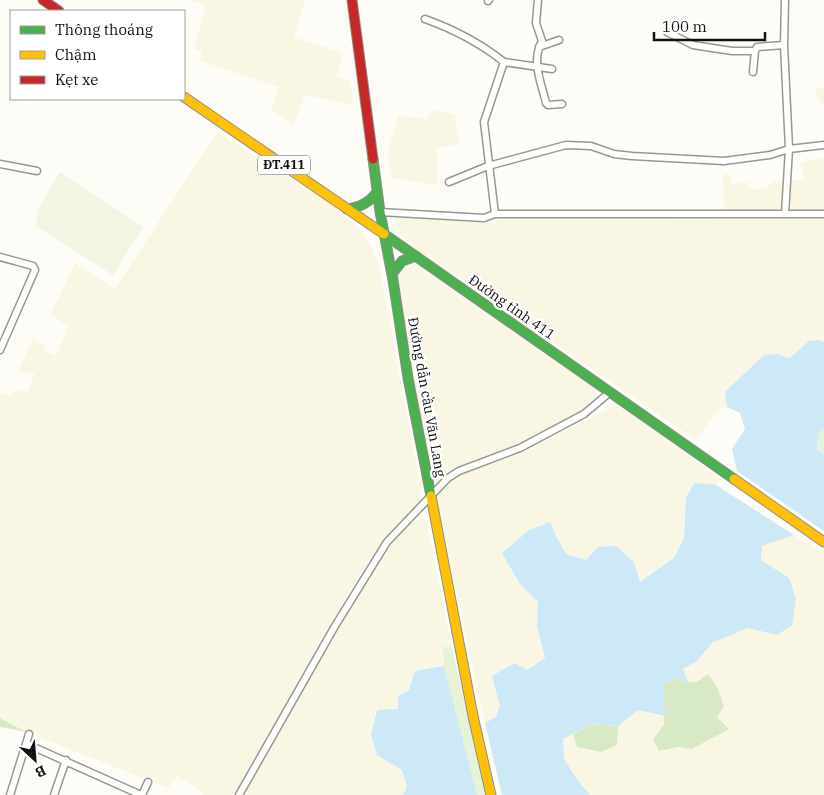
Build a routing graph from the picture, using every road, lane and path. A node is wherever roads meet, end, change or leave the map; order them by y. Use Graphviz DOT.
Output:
graph roads {
  1 [pos="43,0"];
  2 [pos="352,0"];
  3 [pos="538,0"];
  4 [pos="784,0"];
  5 [pos="58,10"];
  6 [pos="425,19"];
  7 [pos="667,32"];
  8 [pos="559,40"];
  9 [pos="784,45"];
  10 [pos="538,48"];
  11 [pos="755,51"];
  12 [pos="504,62"];
  13 [pos="537,66"];
  14 [pos="552,69"];
  15 [pos="752,72"];
  16 [pos="185,98"];
  17 [pos="562,104"];
  18 [pos="824,145"];
  19 [pos="789,149"];
  20 [pos="0,164"];
  21 [pos="488,166"];
  22 [pos="38,171"];
  23 [pos="449,182"];
  24 [pos="377,192"];
  25 [pos="347,209"];
  26 [pos="380,212"];
  27 [pos="495,214"];
  28 [pos="785,214"];
  29 [pos="824,214"];
  30 [pos="384,234"];
  31 [pos="416,256"];
  32 [pos="0,257"];
  33 [pos="392,274"];
  34 [pos="0,350"];
  35 [pos="609,392"];
  36 [pos="431,496"];
  37 [pos="824,542"];
  38 [pos="29,734"];
  39 [pos="27,744"];
  40 [pos="66,760"];
  41 [pos="148,782"];
  42 [pos="10,795"];
  43 [pos="54,795"];
  44 [pos="141,795"];
  45 [pos="239,795"];
  46 [pos="491,795"];
  1 -- 5 [label="main road"];
  2 -- 24 [label="main road, Đường dẫn cầu Văn Lang"];
  3 -- 10 [label="street"];
  4 -- 9 [label="street"];
  6 -- 12 [label="street"];
  7 -- 11 [label="street"];
  8 -- 10 [label="street"];
  9 -- 11 [label="street"];
  9 -- 19 [label="street"];
  10 -- 13 [label="street"];
  11 -- 15 [label="street"];
  12 -- 13 [label="street"];
  12 -- 21 [label="street"];
  13 -- 14 [label="street"];
  13 -- 17 [label="street"];
  16 -- 25 [label="main road, Đường tỉnh 411 / ĐT.411"];
  18 -- 19 [label="street"];
  19 -- 21 [label="street"];
  19 -- 28 [label="street"];
  20 -- 22 [label="street"];
  21 -- 23 [label="street"];
  21 -- 27 [label="street"];
  24 -- 25 [label="main road"];
  24 -- 26 [label="main road, Đường dẫn cầu Văn Lang"];
  25 -- 30 [label="main road, Đường tỉnh 411 / ĐT.411"];
  26 -- 27 [label="street"];
  26 -- 30 [label="main road, Đường dẫn cầu Văn Lang"];
  27 -- 28 [label="street"];
  28 -- 29 [label="street"];
  30 -- 31 [label="main road, Đường tỉnh 411 / ĐT.411"];
  30 -- 33 [label="main road, Đường dẫn cầu Văn Lang"];
  31 -- 33 [label="main road"];
  31 -- 35 [label="main road, Đường tỉnh 411 / ĐT.411"];
  32 -- 34 [label="street"];
  33 -- 36 [label="main road, Đường dẫn cầu Văn Lang"];
  35 -- 36 [label="street"];
  35 -- 37 [label="main road, Đường tỉnh 411 / ĐT.411"];
  36 -- 45 [label="street"];
  36 -- 46 [label="main road, Đường dẫn cầu Văn Lang"];
  38 -- 39 [label="street"];
  39 -- 40 [label="street"];
  39 -- 42 [label="street"];
  40 -- 43 [label="street"];
  40 -- 44 [label="street"];
  41 -- 44 [label="street"];
}
